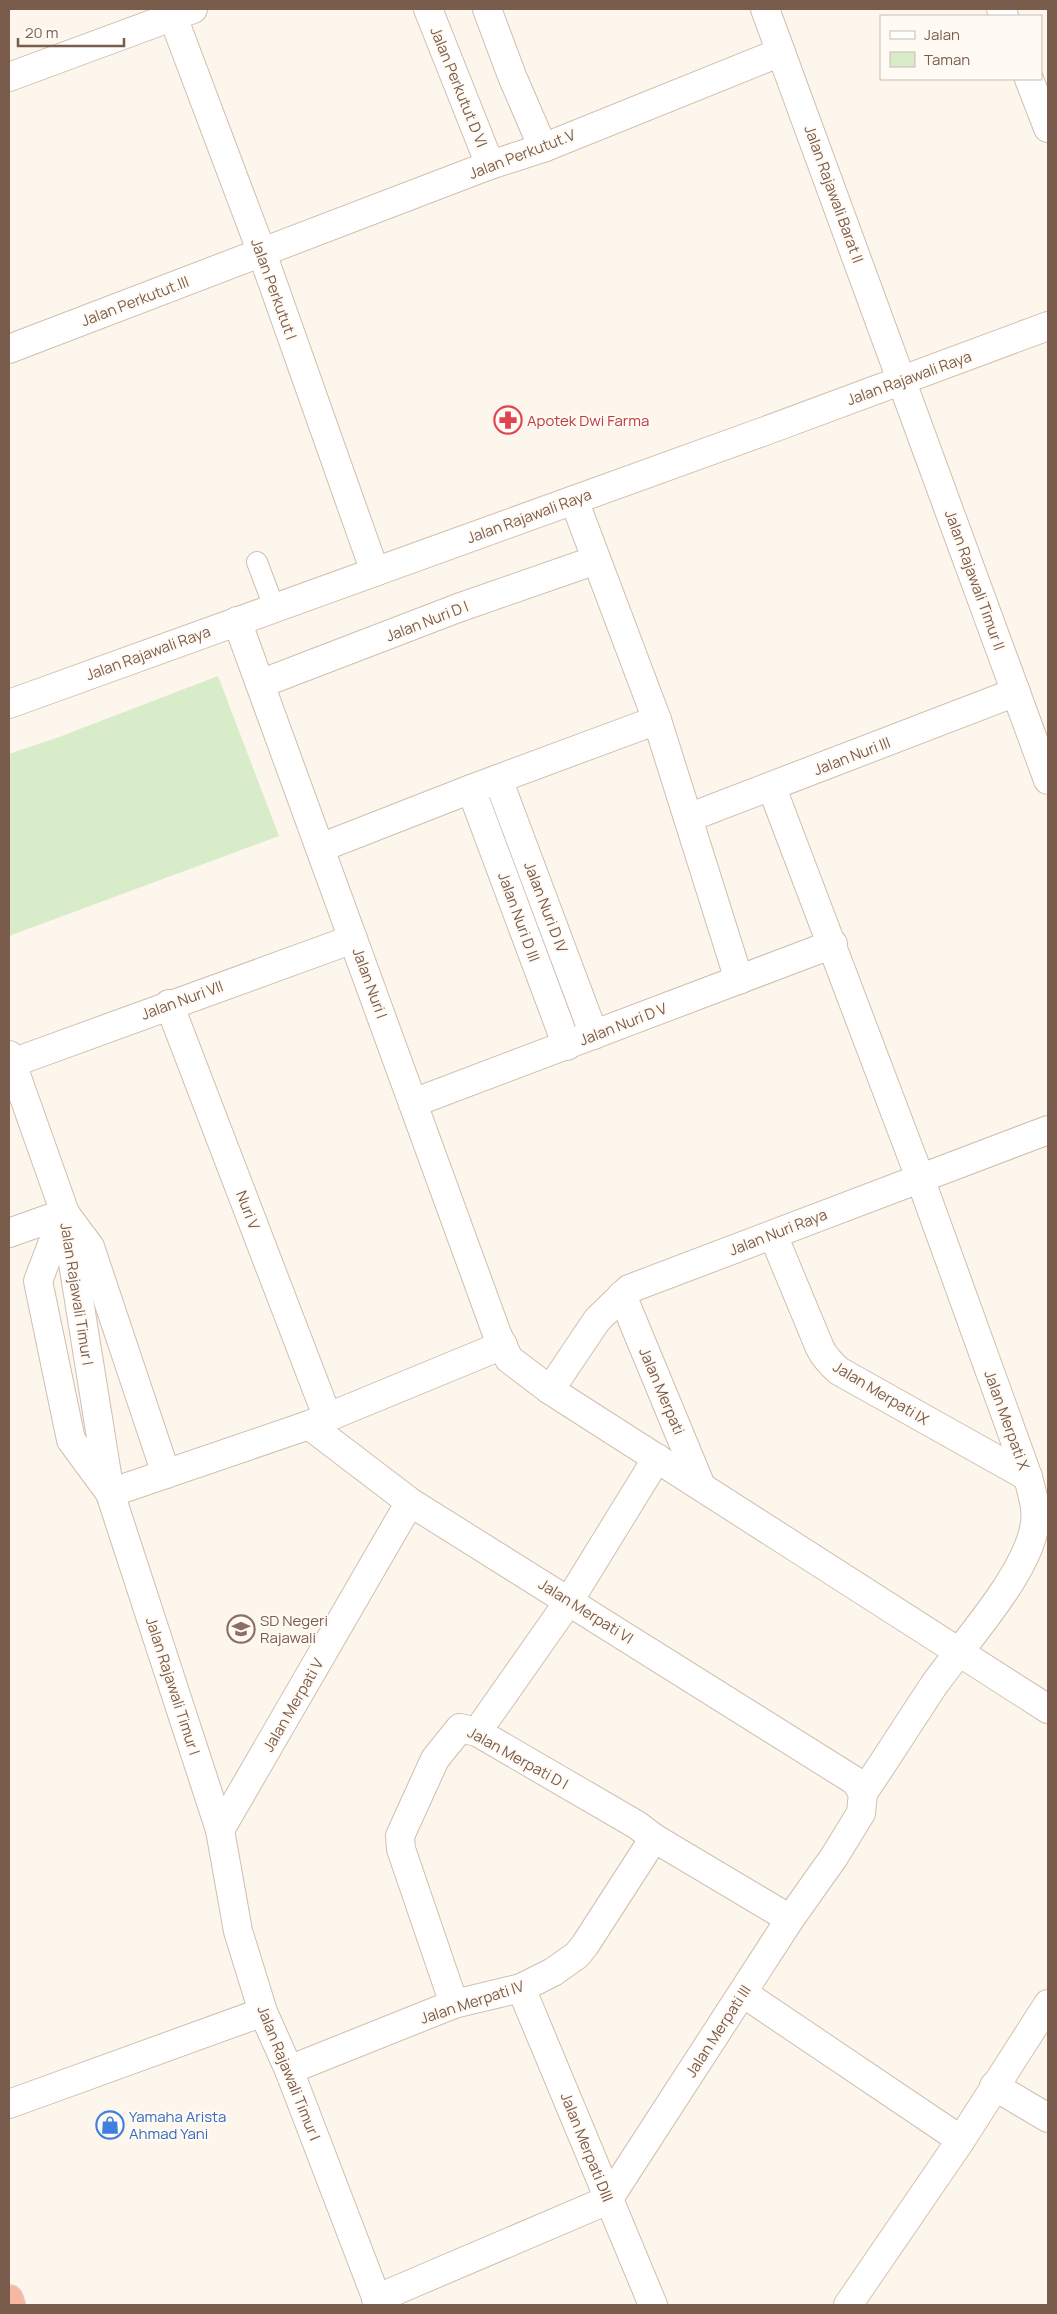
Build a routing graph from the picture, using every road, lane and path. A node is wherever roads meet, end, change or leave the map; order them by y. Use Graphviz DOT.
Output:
graph roads {
  1 [pos="428,9"];
  2 [pos="487,9"];
  3 [pos="765,9"];
  4 [pos="178,11"];
  5 [pos="781,52"];
  6 [pos="9,77"];
  7 [pos="1029,80"];
  8 [pos="1048,128"];
  9 [pos="544,148"];
  10 [pos="490,165"];
  11 [pos="262,253"];
  12 [pos="1048,326"];
  13 [pos="10,342"];
  14 [pos="902,380"];
  15 [pos="574,500"];
  16 [pos="596,560"];
  17 [pos="257,562"];
  18 [pos="374,572"];
  19 [pos="274,607"];
  20 [pos="237,621"];
  21 [pos="260,684"];
  22 [pos="1016,692"];
  23 [pos="9,704"];
  24 [pos="657,720"];
  25 [pos="498,779"];
  26 [pos="1048,780"];
  27 [pos="772,788"];
  28 [pos="471,789"];
  29 [pos="688,818"];
  30 [pos="320,848"];
  31 [pos="353,939"];
  32 [pos="833,944"];
  33 [pos="739,980"];
  34 [pos="169,1004"];
  35 [pos="594,1035"];
  36 [pos="567,1046"];
  37 [pos="10,1059"];
  38 [pos="413,1103"];
  39 [pos="1048,1130"];
  40 [pos="920,1178"];
  41 [pos="65,1213"];
  42 [pos="9,1234"];
  43 [pos="772,1235"];
  44 [pos="622,1295"];
  45 [pos="503,1345"];
  46 [pos="550,1390"];
  47 [pos="318,1420"];
  48 [pos="657,1458"];
  49 [pos="166,1474"];
  50 [pos="1028,1478"];
  51 [pos="701,1486"];
  52 [pos="110,1493"];
  53 [pos="410,1502"];
  54 [pos="570,1601"];
  55 [pos="961,1651"];
  56 [pos="1048,1708"];
  57 [pos="477,1732"];
  58 [pos="863,1793"];
  59 [pos="220,1830"];
  60 [pos="654,1838"];
  61 [pos="790,1919"];
  62 [pos="521,1988"];
  63 [pos="742,1993"];
  64 [pos="454,2004"];
  65 [pos="1048,2004"];
  66 [pos="263,2012"];
  67 [pos="289,2070"];
  68 [pos="994,2086"];
  69 [pos="9,2104"];
  70 [pos="1048,2118"];
  71 [pos="961,2140"];
  72 [pos="608,2200"];
  73 [pos="9,2294"];
  74 [pos="9,2299"];
  75 [pos="377,2302"];
  76 [pos="11,2305"];
  77 [pos="19,2305"];
  78 [pos="653,2305"];
  79 [pos="848,2305"];
  1 -- 10 [label="street, Jalan Perkutut D VI"];
  2 -- 9 [label="street"];
  3 -- 5 [label="street, Jalan Rajawali Barat II"];
  4 -- 6 [label="street"];
  4 -- 11 [label="street, Jalan Perkutut I"];
  5 -- 9 [label="street, Jalan Perkutut.V"];
  5 -- 14 [label="street, Jalan Rajawali Barat II"];
  7 -- 8 [label="street"];
  9 -- 10 [label="street, Jalan Perkutut.V"];
  10 -- 11 [label="street, Jalan Perkutut.V"];
  11 -- 13 [label="street, Jalan Perkutut.III"];
  11 -- 18 [label="street, Jalan Perkutut I"];
  12 -- 14 [label="street, Jalan Rajawali Raya"];
  14 -- 15 [label="street, Jalan Rajawali Raya"];
  14 -- 22 [label="street, Jalan Rajawali Timur II"];
  15 -- 16 [label="street"];
  15 -- 18 [label="street, Jalan Rajawali Raya"];
  16 -- 21 [label="street, Jalan Nuri D I"];
  16 -- 24 [label="street"];
  17 -- 19 [label="lane"];
  18 -- 19 [label="street, Jalan Rajawali Raya"];
  19 -- 20 [label="street, Jalan Rajawali Raya"];
  20 -- 21 [label="street, Jalan Nuri I"];
  20 -- 23 [label="street, Jalan Rajawali Raya"];
  21 -- 30 [label="street, Jalan Nuri I"];
  22 -- 26 [label="street, Jalan Rajawali Timur II"];
  22 -- 27 [label="street, Jalan Nuri III"];
  24 -- 25 [label="street"];
  24 -- 29 [label="street"];
  25 -- 28 [label="street"];
  25 -- 35 [label="street, Jalan Nuri D IV"];
  27 -- 29 [label="street, Jalan Nuri III"];
  27 -- 32 [label="street, Jalan Merpati X"];
  28 -- 30 [label="street"];
  28 -- 36 [label="street, Jalan Nuri D III"];
  29 -- 33 [label="street"];
  30 -- 31 [label="street, Jalan Nuri I"];
  31 -- 34 [label="street, Jalan Nuri VII"];
  31 -- 38 [label="street, Jalan Nuri I"];
  32 -- 33 [label="street, Jalan Nuri D V"];
  32 -- 40 [label="street, Jalan Merpati X"];
  33 -- 35 [label="street, Jalan Nuri D V"];
  34 -- 37 [label="street, Jalan Nuri VII"];
  34 -- 47 [label="street, Nuri V"];
  35 -- 36 [label="street, Jalan Nuri D V"];
  36 -- 38 [label="street, Jalan Nuri D V"];
  37 -- 41 [label="street, Jalan Rajawali Timur I"];
  38 -- 45 [label="street, Jalan Nuri I"];
  39 -- 40 [label="street, Jalan Nuri Raya"];
  40 -- 43 [label="street, Jalan Nuri Raya"];
  40 -- 50 [label="street, Jalan Merpati X"];
  41 -- 42 [label="street"];
  41 -- 49 [label="street"];
  41 -- 52 [label="street, Jalan Rajawali Timur I"];
  41 -- 52 [label="street"];
  43 -- 44 [label="street, Jalan Nuri Raya"];
  43 -- 50 [label="street, Jalan Merpati IX"];
  44 -- 46 [label="street, Jalan Nuri Raya"];
  44 -- 51 [label="street, Jalan Merpati"];
  45 -- 46 [label="street, Jalan Nuri I"];
  45 -- 47 [label="street"];
  46 -- 48 [label="street, Jalan Nuri I"];
  47 -- 49 [label="street"];
  47 -- 53 [label="street, Jalan Merpati VI"];
  48 -- 51 [label="street, Jalan Nuri I"];
  48 -- 54 [label="street"];
  49 -- 52 [label="street"];
  50 -- 55 [label="street, Jalan Merpati X"];
  51 -- 55 [label="street, Jalan Nuri I"];
  52 -- 59 [label="street, Jalan Rajawali Timur I"];
  53 -- 54 [label="street, Jalan Merpati VI"];
  53 -- 59 [label="street, Jalan Merpati V"];
  54 -- 57 [label="street"];
  54 -- 58 [label="street, Jalan Merpati VI"];
  55 -- 56 [label="street, Jalan Nuri I"];
  55 -- 58 [label="street, Jalan Merpati III"];
  57 -- 60 [label="street, Jalan Merpati D I"];
  57 -- 64 [label="street, Jalan Merpati D I"];
  58 -- 61 [label="street, Jalan Merpati III"];
  59 -- 66 [label="street, Jalan Rajawali Timur I"];
  60 -- 61 [label="street, Jalan Merpati D I"];
  60 -- 62 [label="street, Jalan Merpati IV"];
  61 -- 63 [label="street, Jalan Merpati III"];
  62 -- 64 [label="street, Jalan Merpati IV"];
  62 -- 72 [label="street, Jalan Merpati DIII"];
  63 -- 71 [label="street"];
  63 -- 72 [label="street, Jalan Merpati III"];
  64 -- 67 [label="street, Jalan Merpati IV"];
  65 -- 68 [label="street"];
  66 -- 67 [label="street, Jalan Rajawali Timur I"];
  66 -- 69 [label="street"];
  67 -- 75 [label="street, Jalan Rajawali Timur I"];
  68 -- 70 [label="street"];
  68 -- 71 [label="street"];
  71 -- 79 [label="street"];
  72 -- 75 [label="street"];
  72 -- 78 [label="street, Jalan Merpati DIII"];
  73 -- 77 [label="street"];
  74 -- 76 [label="highway"];
}
